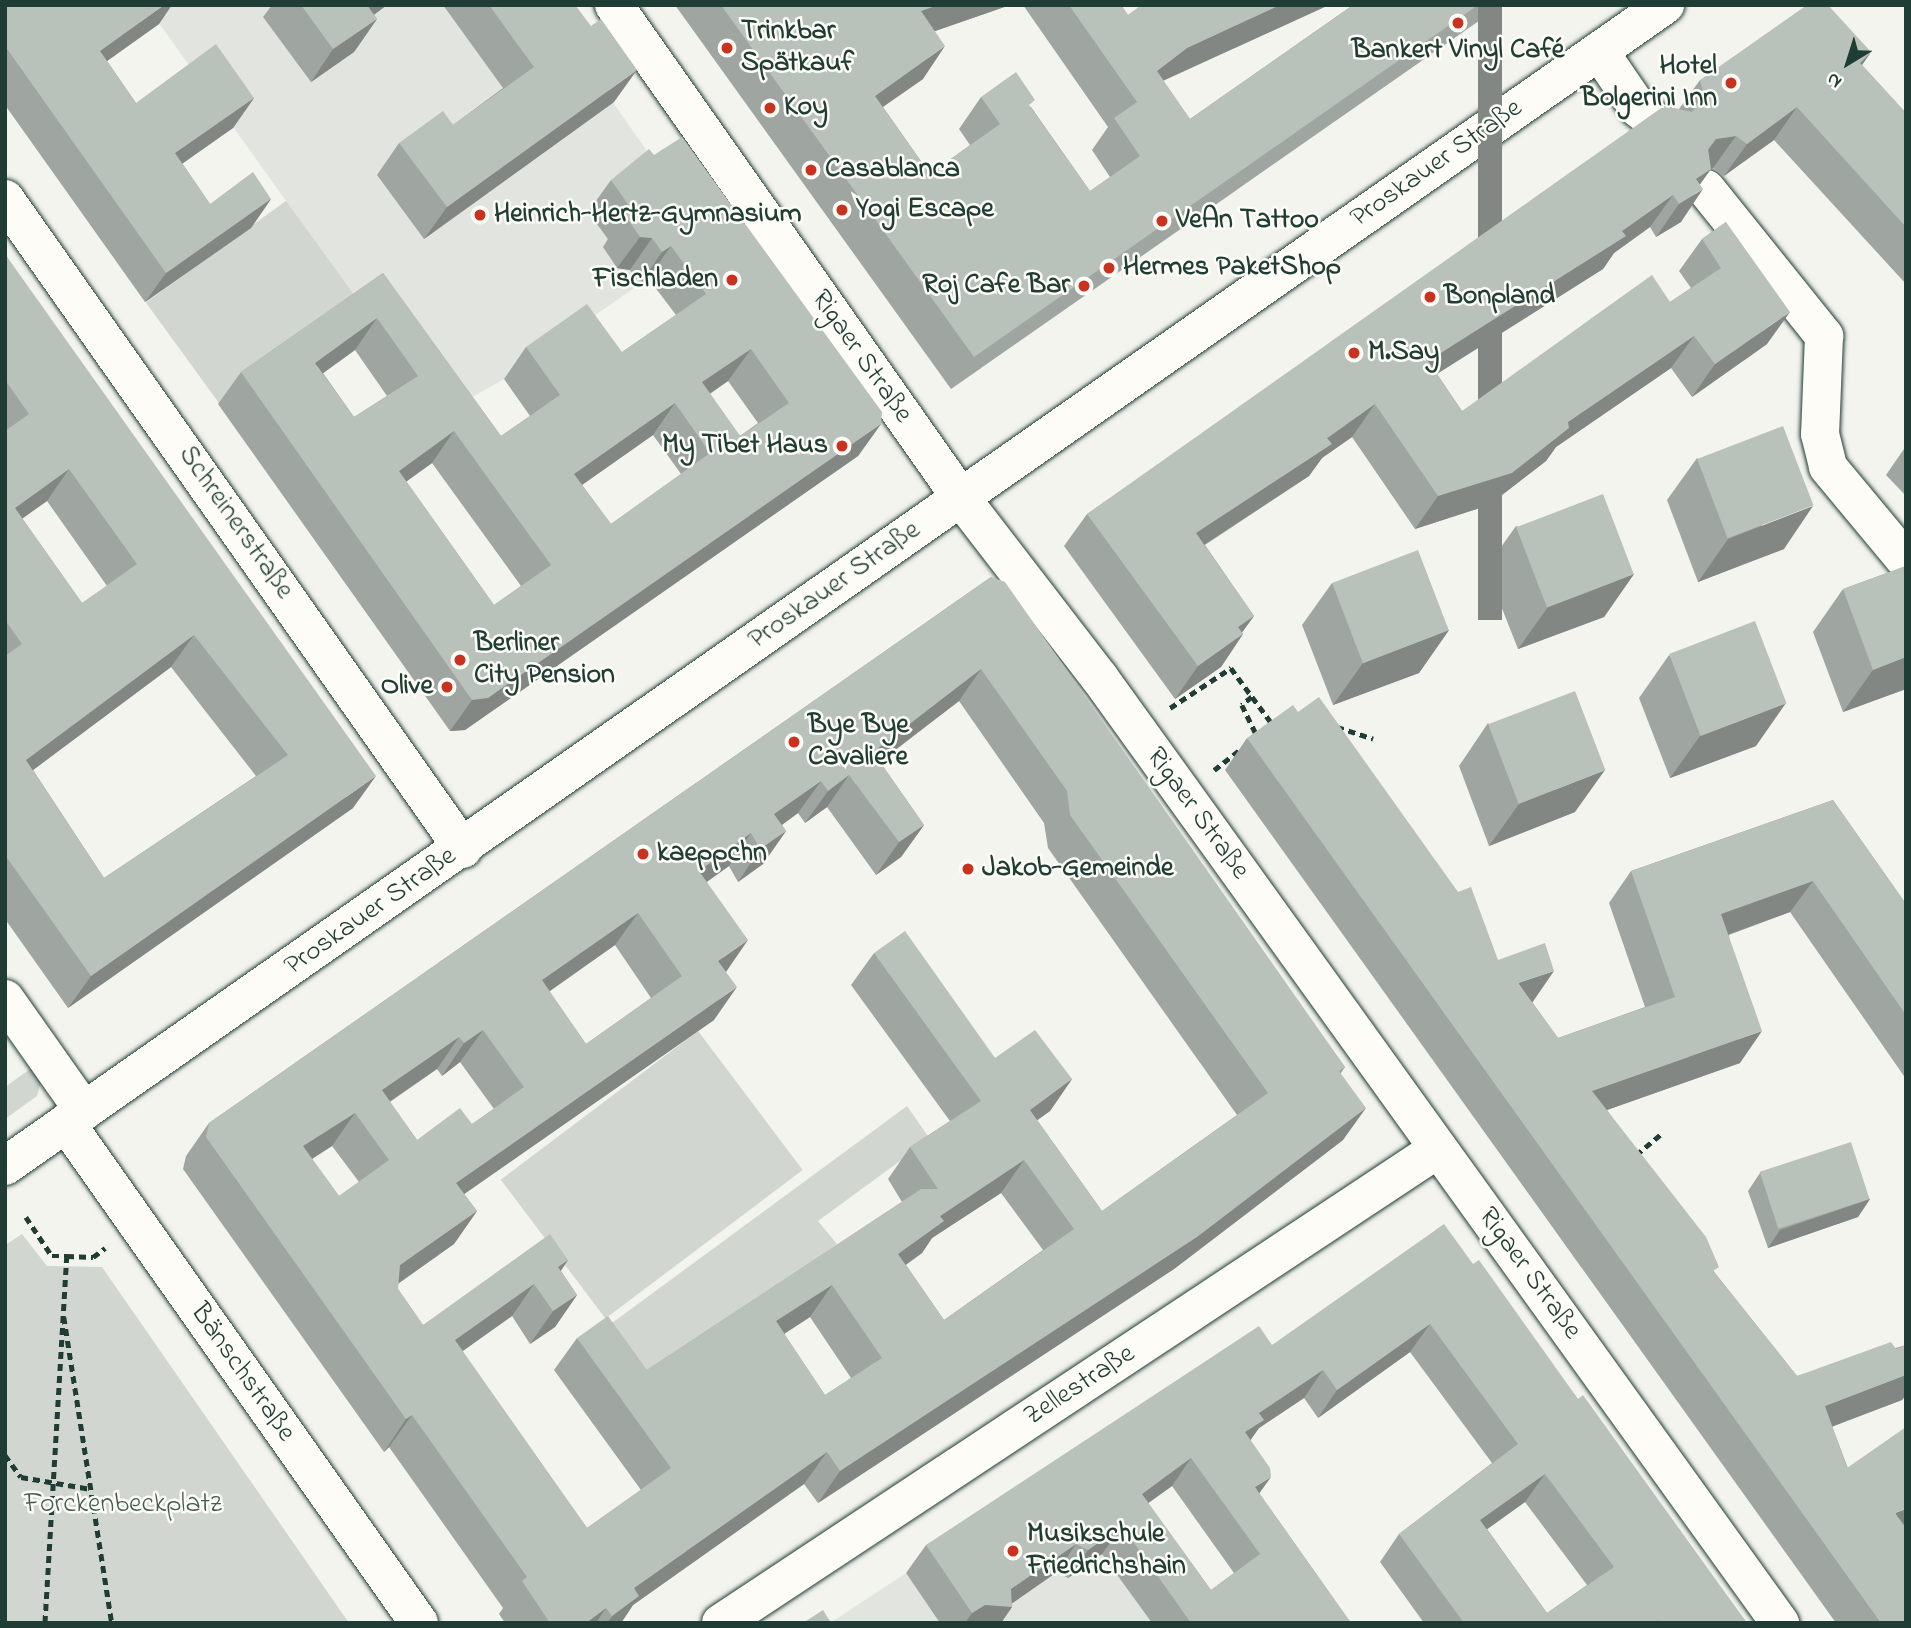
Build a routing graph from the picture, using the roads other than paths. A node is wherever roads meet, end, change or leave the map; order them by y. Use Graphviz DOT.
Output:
graph roads {
  1 [pos="614,5"];
  2 [pos="1665,5"];
  3 [pos="1599,51"];
  4 [pos="1647,124"];
  5 [pos="1696,195"];
  6 [pos="5,199"];
  7 [pos="961,498"];
  8 [pos="1906,561"];
  9 [pos="463,849"];
  10 [pos="5,999"];
  11 [pos="75,1117"];
  12 [pos="1438,1149"];
  13 [pos="5,1166"];
  14 [pos="419,1623"];
  15 [pos="721,1623"];
  16 [pos="1780,1623"];
  1 -- 7 [label="street, Rigaer Straße"];
  2 -- 3 [label="street, Proskauer Straße"];
  3 -- 4 [label="street"];
  3 -- 7 [label="street, Proskauer Straße"];
  5 -- 8 [label="street"];
  6 -- 9 [label="street, Schreinerstraße"];
  7 -- 9 [label="street, Proskauer Straße"];
  7 -- 12 [label="street, Rigaer Straße"];
  9 -- 11 [label="street, Proskauer Straße"];
  10 -- 11 [label="street, Bänschstraße"];
  11 -- 13 [label="street, Proskauer Straße"];
  11 -- 14 [label="street, Bänschstraße"];
  12 -- 15 [label="street, Zellestraße"];
  12 -- 16 [label="street, Rigaer Straße"];
}
